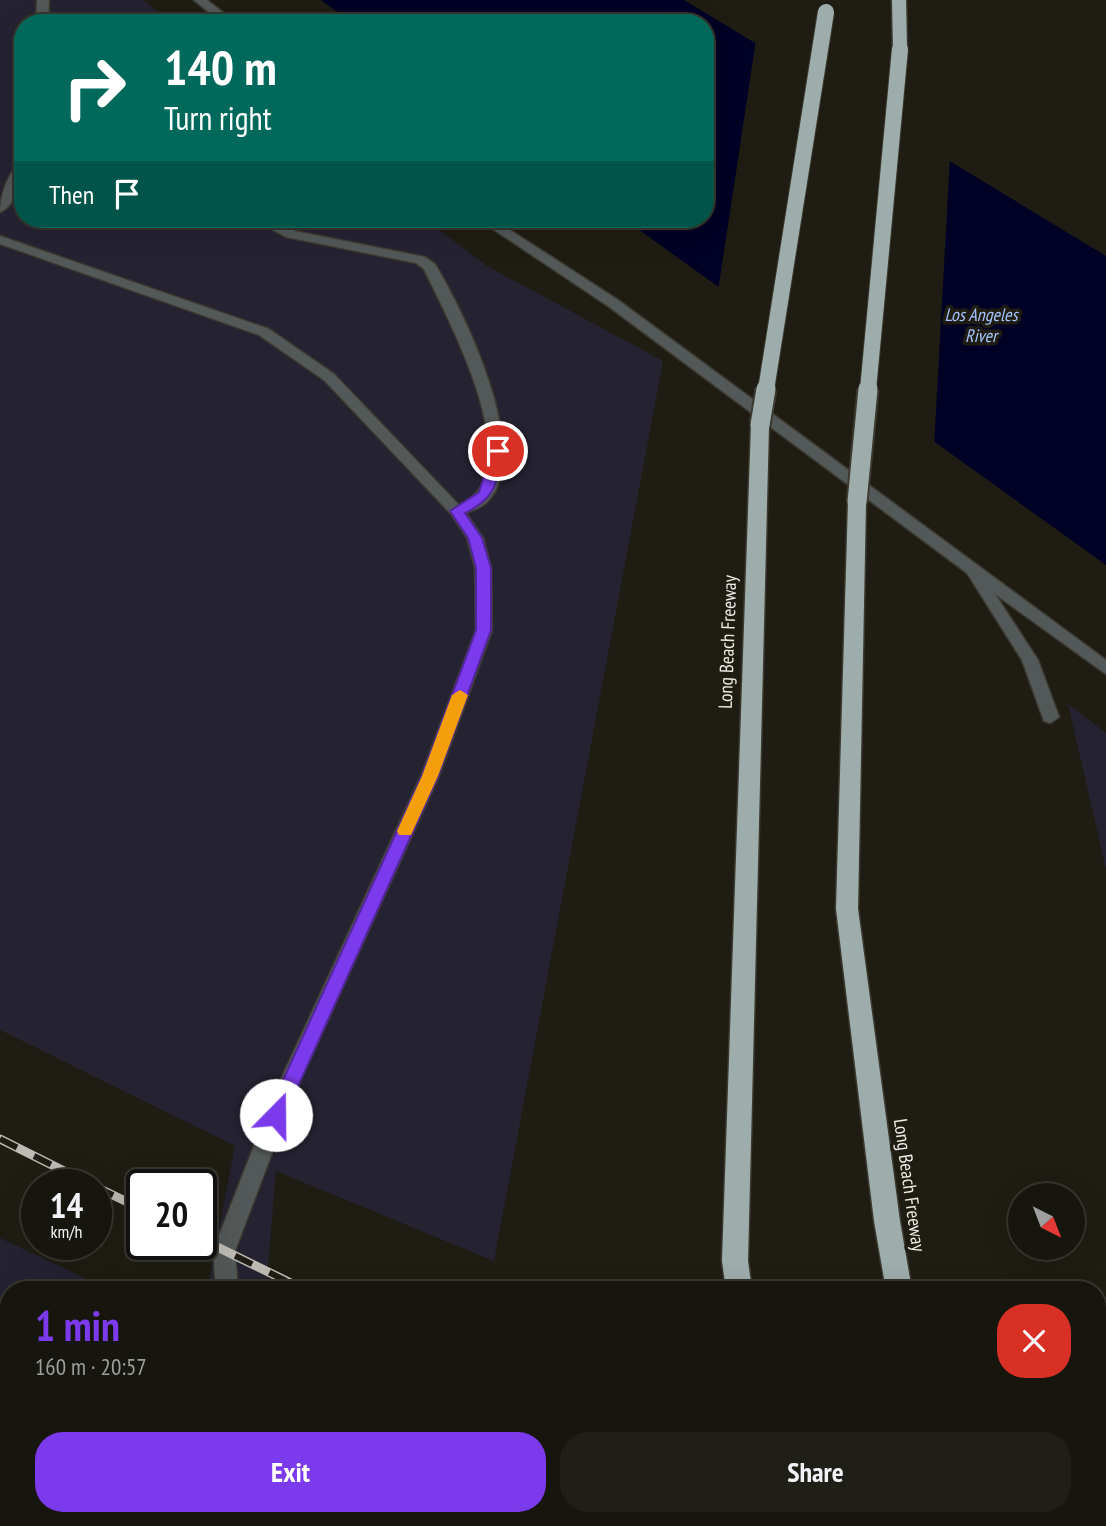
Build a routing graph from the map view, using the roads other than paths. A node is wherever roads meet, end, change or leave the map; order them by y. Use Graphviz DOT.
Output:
graph roads {
  1 [pos="200,0"];
  2 [pos="899,0"];
  3 [pos="826,6"];
  4 [pos="218,14"];
  5 [pos="14,182"];
  6 [pos="0,208"];
  7 [pos="279,228"];
  8 [pos="498,228"];
  9 [pos="0,240"];
  10 [pos="457,511"];
  11 [pos="966,562"];
  12 [pos="1106,668"];
  13 [pos="1050,717"];
  14 [pos="227,1281"];
  15 [pos="738,1281"];
  16 [pos="898,1281"];
  1 -- 4 [label="lane"];
  2 -- 16 [label="highway, Long Beach Freeway, bridge"];
  3 -- 15 [label="highway, Long Beach Freeway, bridge"];
  5 -- 6 [label="lane"];
  7 -- 10 [label="lane"];
  8 -- 11 [label="lane"];
  9 -- 10 [label="lane"];
  10 -- 14 [label="lane"];
  11 -- 12 [label="lane"];
  11 -- 13 [label="lane"];
}
